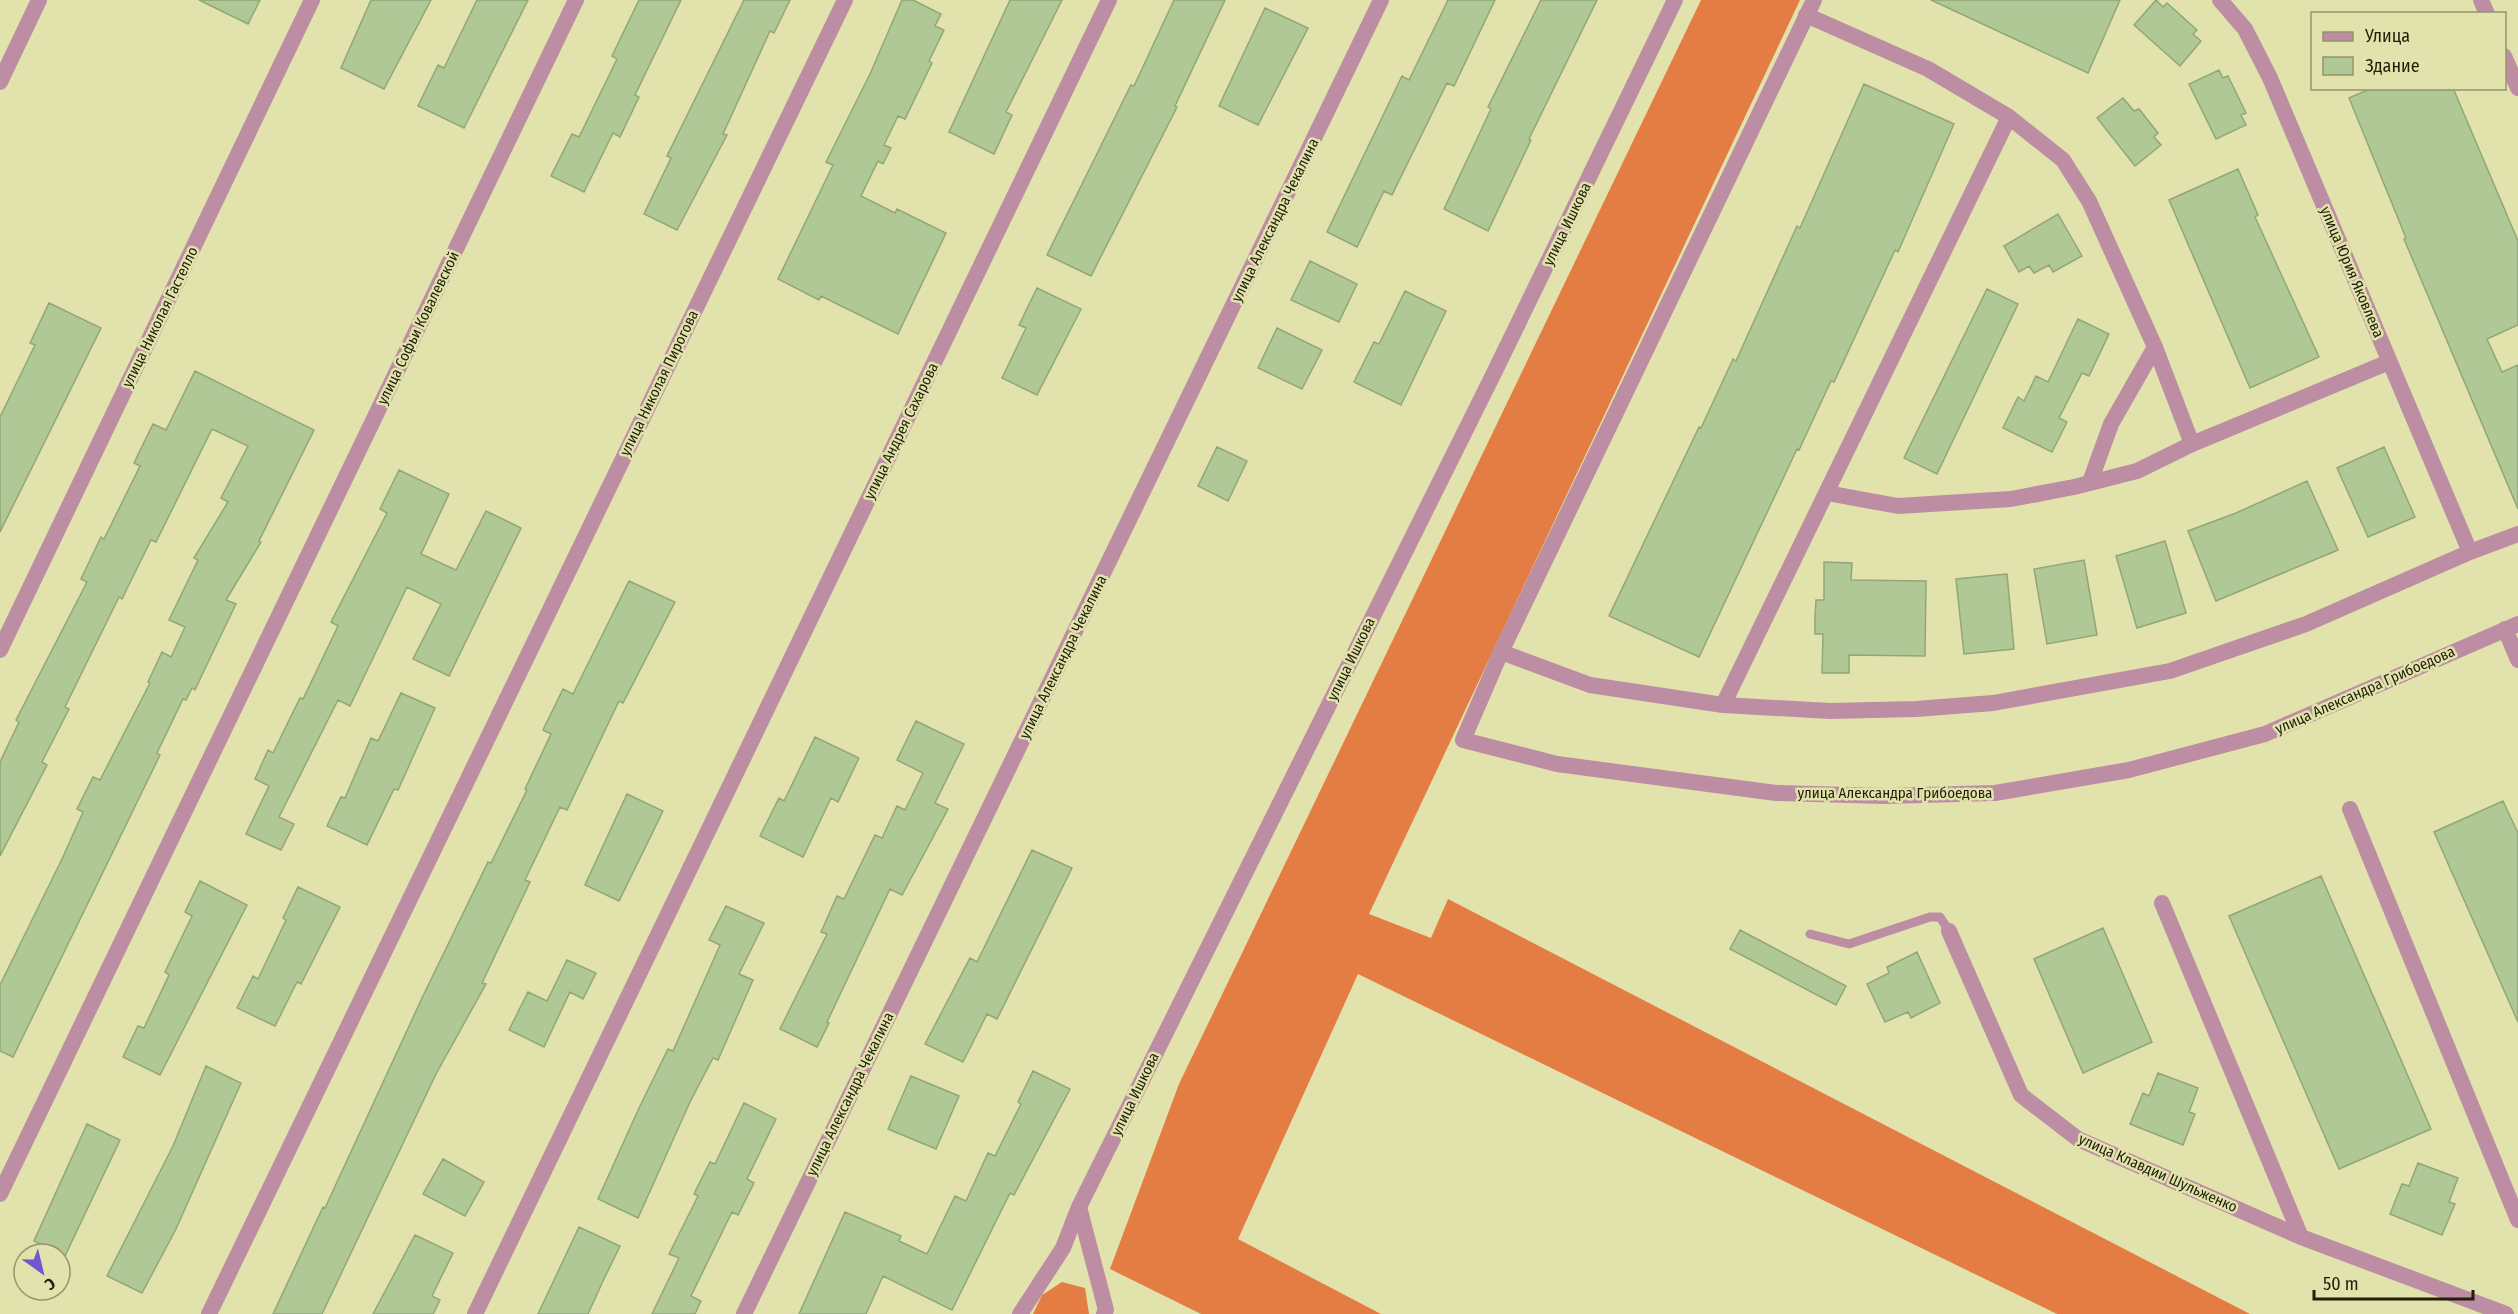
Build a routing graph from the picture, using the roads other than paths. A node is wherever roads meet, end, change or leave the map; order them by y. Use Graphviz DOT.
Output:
graph roads {
  1 [pos="39,0"];
  2 [pos="312,0"];
  3 [pos="576,0"];
  4 [pos="845,0"];
  5 [pos="1109,0"];
  6 [pos="1381,0"];
  7 [pos="1676,0"];
  8 [pos="2220,0"];
  9 [pos="1810,8"];
  10 [pos="2506,58"];
  11 [pos="0,82"];
  12 [pos="2518,88"];
  13 [pos="2009,117"];
  14 [pos="2155,347"];
  15 [pos="2390,362"];
  16 [pos="2192,444"];
  17 [pos="2090,482"];
  18 [pos="1827,493"];
  19 [pos="2518,534"];
  20 [pos="2470,552"];
  21 [pos="2512,627"];
  22 [pos="0,650"];
  23 [pos="1501,652"];
  24 [pos="2518,660"];
  25 [pos="1723,705"];
  26 [pos="2349,809"];
  27 [pos="2162,903"];
  28 [pos="1949,931"];
  29 [pos="1810,934"];
  30 [pos="0,1194"];
  31 [pos="1079,1207"];
  32 [pos="2518,1220"];
  33 [pos="2301,1237"];
  34 [pos="209,1314"];
  35 [pos="475,1314"];
  36 [pos="744,1314"];
  37 [pos="1020,1314"];
  38 [pos="1104,1314"];
  39 [pos="2506,1314"];
  1 -- 11 [label="street"];
  2 -- 22 [label="street, улица Николая Гастелло"];
  3 -- 30 [label="street, улица Софьи Ковалевской"];
  4 -- 34 [label="street, улица Николая Пирогова"];
  5 -- 35 [label="street, улица Андрея Сахарова"];
  6 -- 36 [label="street, улица Александра Чекалина"];
  7 -- 31 [label="street, улица Ишкова"];
  8 -- 15 [label="street, улица Юрия Яковлева"];
  9 -- 13 [label="street"];
  9 -- 23 [label="street"];
  10 -- 12 [label="street"];
  13 -- 14 [label="street"];
  13 -- 18 [label="street"];
  14 -- 16 [label="street"];
  14 -- 17 [label="street"];
  15 -- 16 [label="street"];
  15 -- 20 [label="street, улица Юрия Яковлева"];
  16 -- 17 [label="street"];
  17 -- 18 [label="street"];
  18 -- 25 [label="street"];
  19 -- 20 [label="street"];
  20 -- 25 [label="street"];
  21 -- 23 [label="street, улица Александра Грибоедова"];
  21 -- 24 [label="street"];
  23 -- 25 [label="street"];
  26 -- 32 [label="street"];
  27 -- 33 [label="street"];
  28 -- 29 [label="lane"];
  28 -- 33 [label="street, улица Клавдии Шульженко"];
  31 -- 37 [label="street, улица Ишкова"];
  31 -- 38 [label="street"];
  33 -- 39 [label="street, улица Клавдии Шульженко"];
}
